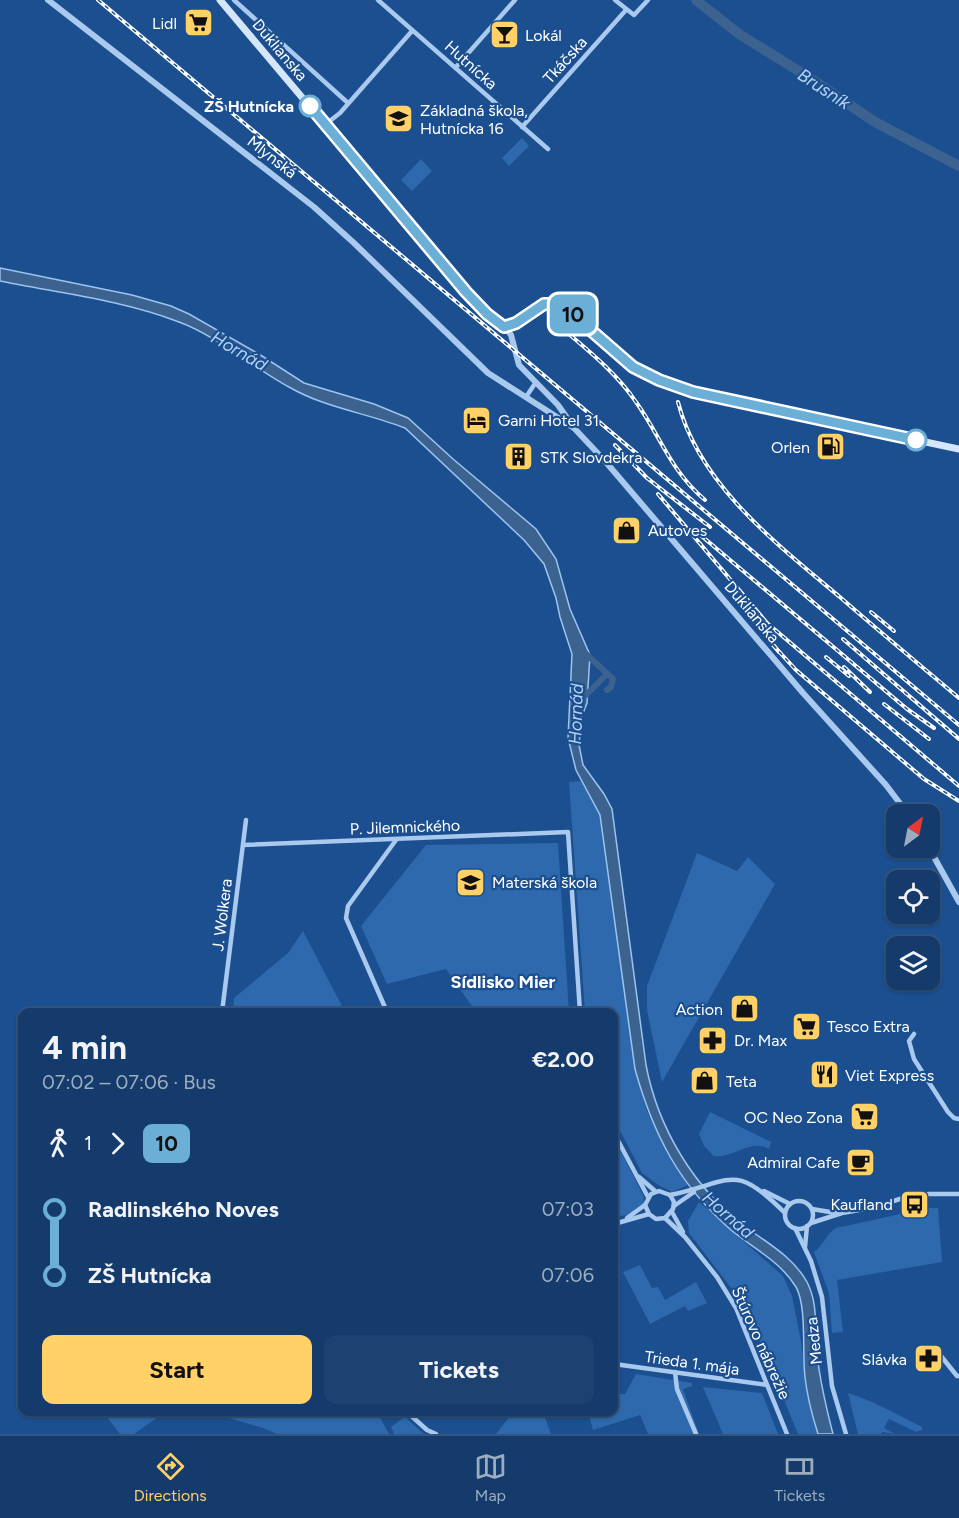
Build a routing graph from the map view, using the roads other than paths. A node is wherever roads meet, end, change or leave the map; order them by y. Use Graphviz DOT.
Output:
graph roads {
  1 [pos="48,0"];
  2 [pos="220,0"];
  3 [pos="234,0"];
  4 [pos="378,0"];
  5 [pos="515,0"];
  6 [pos="615,0"];
  7 [pos="648,0"];
  8 [pos="626,10"];
  9 [pos="412,31"];
  10 [pos="456,67"];
  11 [pos="348,103"];
  12 [pos="326,124"];
  13 [pos="522,127"];
  14 [pos="548,149"];
  15 [pos="504,327"];
  16 [pos="536,382"];
  17 [pos="526,397"];
  18 [pos="574,428"];
  19 [pos="959,449"];
  20 [pos="900,804"];
  21 [pos="246,820"];
  22 [pos="396,840"];
  23 [pos="243,845"];
  24 [pos="935,858"];
  25 [pos="959,902"];
  26 [pos="223,1008"];
  27 [pos="385,1008"];
  28 [pos="580,1008"];
  29 [pos="914,1034"];
  30 [pos="959,1119"];
  31 [pos="618,1140"];
  32 [pos="636,1174"];
  33 [pos="758,1188"];
  34 [pos="655,1191"];
  35 [pos="959,1194"];
  36 [pos="670,1195"];
  37 [pos="684,1195"];
  38 [pos="648,1197"];
  39 [pos="790,1204"];
  40 [pos="645,1205"];
  41 [pos="674,1206"];
  42 [pos="812,1209"];
  43 [pos="672,1212"];
  44 [pos="785,1213"];
  45 [pos="842,1213"];
  46 [pos="649,1214"];
  47 [pos="665,1218"];
  48 [pos="624,1219"];
  49 [pos="618,1222"];
  50 [pos="809,1224"];
  51 [pos="795,1228"];
  52 [pos="685,1237"];
  53 [pos="805,1247"];
  54 [pos="937,1351"];
  55 [pos="618,1365"];
  56 [pos="675,1372"];
  57 [pos="959,1376"];
  58 [pos="767,1386"];
  59 [pos="411,1416"];
  60 [pos="436,1434"];
  61 [pos="696,1434"];
  62 [pos="788,1434"];
  63 [pos="846,1434"];
  1 -- 17 [label="street, Mlynská"];
  2 -- 12 [label="main road, Duklianska"];
  3 -- 11 [label="street, Duklianska"];
  4 -- 9 [label="street, Hutnícka"];
  5 -- 10 [label="street"];
  6 -- 8 [label="street"];
  7 -- 8 [label="street"];
  8 -- 13 [label="street, Tkáčska"];
  9 -- 10 [label="street, Hutnícka"];
  9 -- 11 [label="street"];
  10 -- 13 [label="street, Hutnícka"];
  11 -- 12 [label="street"];
  12 -- 15 [label="main road, Duklianska"];
  13 -- 14 [label="street, Hutnícka"];
  15 -- 16 [label="street"];
  15 -- 19 [label="main road"];
  16 -- 17 [label="street"];
  16 -- 18 [label="street"];
  17 -- 18 [label="street, Mlynská"];
  18 -- 20 [label="street, Duklianska"];
  21 -- 23 [label="street, J. Wolkera"];
  22 -- 23 [label="street, P. Jilemnického"];
  22 -- 27 [label="street"];
  22 -- 28 [label="street, P. Jilemnického"];
  23 -- 26 [label="street, J. Wolkera"];
  24 -- 25 [label="street"];
  29 -- 30 [label="street"];
  31 -- 32 [label="street"];
  32 -- 34 [label="street"];
  32 -- 38 [label="street"];
  33 -- 37 [label="street"];
  33 -- 39 [label="street"];
  33 -- 44 [label="street"];
  34 -- 36 [label="street"];
  34 -- 38 [label="street"];
  35 -- 45 [label="street"];
  36 -- 37 [label="street"];
  36 -- 41 [label="street"];
  37 -- 41 [label="street"];
  38 -- 40 [label="street"];
  39 -- 42 [label="street"];
  39 -- 44 [label="street"];
  40 -- 46 [label="street"];
  40 -- 48 [label="street"];
  41 -- 43 [label="street"];
  42 -- 45 [label="street"];
  42 -- 50 [label="street"];
  43 -- 47 [label="street"];
  43 -- 52 [label="street"];
  44 -- 51 [label="street"];
  45 -- 50 [label="street"];
  46 -- 47 [label="street"];
  46 -- 48 [label="street"];
  47 -- 52 [label="street"];
  48 -- 49 [label="street"];
  50 -- 51 [label="street"];
  50 -- 53 [label="street"];
  51 -- 53 [label="street, Medza"];
  52 -- 58 [label="street, Štúrovo nábrežie"];
  53 -- 63 [label="street, Medza"];
  54 -- 57 [label="street"];
  55 -- 56 [label="street, Trieda 1. mája"];
  56 -- 58 [label="street, Trieda 1. mája"];
  56 -- 61 [label="street"];
  58 -- 62 [label="street, Štúrovo nábrežie"];
  59 -- 60 [label="street"];
}
